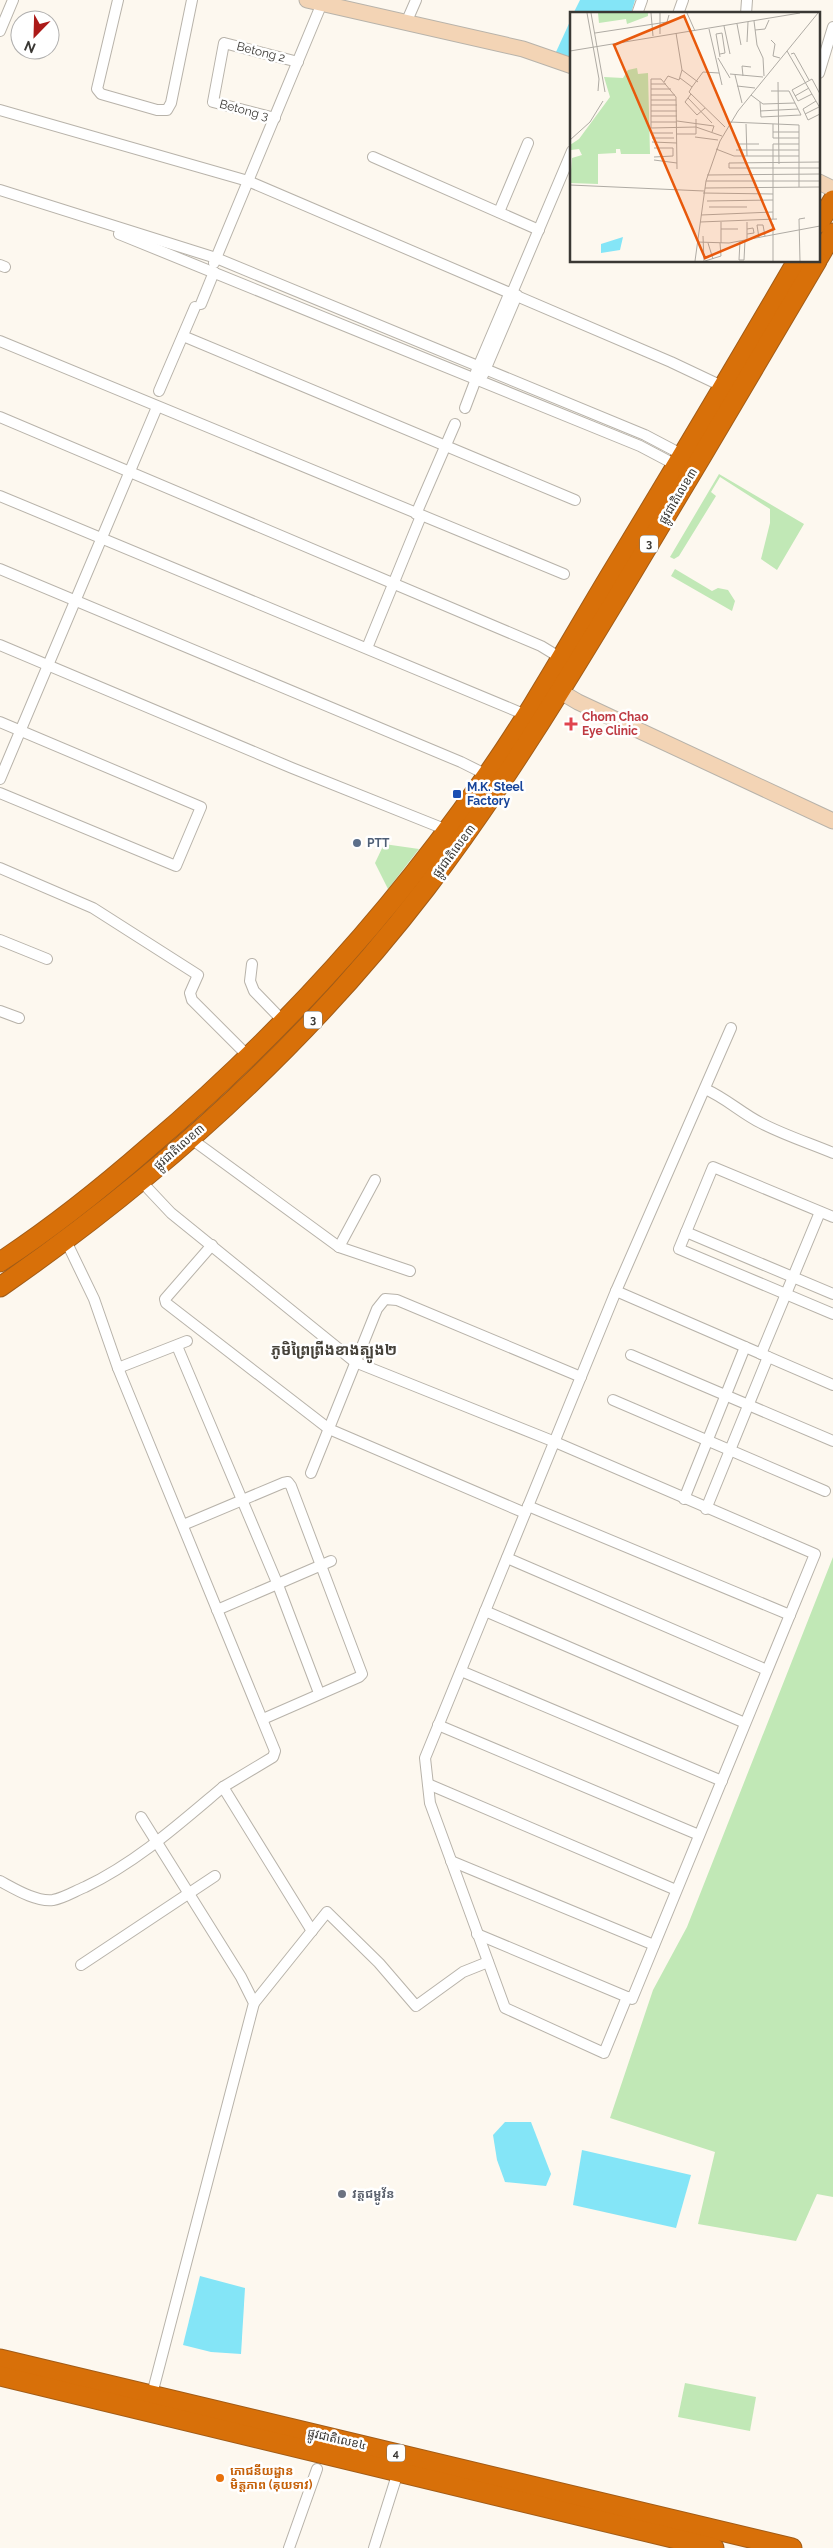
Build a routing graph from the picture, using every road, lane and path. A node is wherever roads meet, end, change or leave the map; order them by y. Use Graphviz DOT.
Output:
graph roads {
  1 [pos="13,0"];
  2 [pos="118,0"];
  3 [pos="192,0"];
  4 [pos="307,0"];
  5 [pos="416,0"];
  6 [pos="642,0"];
  7 [pos="683,0"];
  8 [pos="322,3"];
  9 [pos="353,5"];
  10 [pos="638,12"];
  11 [pos="679,12"];
  12 [pos="406,23"];
  13 [pos="833,27"];
  14 [pos="0,31"];
  15 [pos="298,62"];
  16 [pos="570,65"];
  17 [pos="820,70"];
  18 [pos="213,102"];
  19 [pos="0,110"];
  20 [pos="275,118"];
  21 [pos="528,142"];
  22 [pos="570,156"];
  23 [pos="373,157"];
  24 [pos="820,182"];
  25 [pos="251,183"];
  26 [pos="833,189"];
  27 [pos="0,190"];
  28 [pos="833,200"];
  29 [pos="39,203"];
  30 [pos="499,212"];
  31 [pos="820,221"];
  32 [pos="539,230"];
  33 [pos="833,233"];
  34 [pos="820,255"];
  35 [pos="219,260"];
  36 [pos="796,262"];
  37 [pos="815,262"];
  38 [pos="214,272"];
  39 [pos="513,294"];
  40 [pos="183,336"];
  41 [pos="0,341"];
  42 [pos="482,368"];
  43 [pos="477,379"];
  44 [pos="159,391"];
  45 [pos="731,391"];
  46 [pos="157,407"];
  47 [pos="464,408"];
  48 [pos="0,417"];
  49 [pos="455,424"];
  50 [pos="446,445"];
  51 [pos="680,460"];
  52 [pos="130,472"];
  53 [pos="0,496"];
  54 [pos="575,500"];
  55 [pos="419,515"];
  56 [pos="102,538"];
  57 [pos="0,570"];
  58 [pos="564,574"];
  59 [pos="394,584"];
  60 [pos="76,601"];
  61 [pos="0,645"];
  62 [pos="368,648"];
  63 [pos="567,663"];
  64 [pos="48,666"];
  65 [pos="553,687"];
  66 [pos="526,715"];
  67 [pos="0,722"];
  68 [pos="20,730"];
  69 [pos="487,775"];
  70 [pos="0,779"];
  71 [pos="0,793"];
  72 [pos="833,822"];
  73 [pos="447,830"];
  74 [pos="0,868"];
  75 [pos="0,940"];
  76 [pos="47,959"];
  77 [pos="252,964"];
  78 [pos="0,1011"];
  79 [pos="19,1018"];
  80 [pos="284,1022"];
  81 [pos="731,1028"];
  82 [pos="249,1057"];
  83 [pos="706,1089"];
  84 [pos="190,1138"];
  85 [pos="833,1153"];
  86 [pos="127,1166"];
  87 [pos="375,1180"];
  88 [pos="140,1181"];
  89 [pos="820,1212"];
  90 [pos="833,1217"];
  91 [pos="686,1232"];
  92 [pos="66,1241"];
  93 [pos="212,1245"];
  94 [pos="339,1247"];
  95 [pos="0,1262"];
  96 [pos="410,1271"];
  97 [pos="793,1277"];
  98 [pos="0,1287"];
  99 [pos="616,1291"];
  100 [pos="786,1294"];
  101 [pos="833,1294"];
  102 [pos="833,1314"];
  103 [pos="188,1341"];
  104 [pos="177,1346"];
  105 [pos="745,1347"];
  106 [pos="631,1355"];
  107 [pos="765,1355"];
  108 [pos="355,1362"];
  109 [pos="118,1368"];
  110 [pos="581,1377"];
  111 [pos="833,1385"];
  112 [pos="726,1395"];
  113 [pos="613,1400"];
  114 [pos="748,1405"];
  115 [pos="329,1429"];
  116 [pos="708,1440"];
  117 [pos="833,1441"];
  118 [pos="554,1442"];
  119 [pos="730,1450"];
  120 [pos="311,1474"];
  121 [pos="825,1491"];
  122 [pos="684,1499"];
  123 [pos="241,1501"];
  124 [pos="706,1508"];
  125 [pos="527,1509"];
  126 [pos="183,1525"];
  127 [pos="507,1558"];
  128 [pos="331,1561"];
  129 [pos="320,1567"];
  130 [pos="278,1585"];
  131 [pos="217,1610"];
  132 [pos="485,1611"];
  133 [pos="790,1615"];
  134 [pos="767,1670"];
  135 [pos="461,1672"];
  136 [pos="319,1693"];
  137 [pos="263,1719"];
  138 [pos="745,1723"];
  139 [pos="438,1725"];
  140 [pos="722,1780"];
  141 [pos="428,1784"];
  142 [pos="223,1787"];
  143 [pos="141,1817"];
  144 [pos="699,1835"];
  145 [pos="157,1843"];
  146 [pos="451,1860"];
  147 [pos="214,1876"];
  148 [pos="0,1880"];
  149 [pos="676,1890"];
  150 [pos="190,1894"];
  151 [pos="312,1931"];
  152 [pos="477,1934"];
  153 [pos="654,1945"];
  154 [pos="488,1962"];
  155 [pos="81,1964"];
  156 [pos="627,1997"];
  157 [pos="254,2003"];
  158 [pos="0,2359"];
  159 [pos="0,2376"];
  160 [pos="150,2403"];
  161 [pos="333,2447"];
  162 [pos="318,2469"];
  163 [pos="398,2472"];
  164 [pos="289,2548"];
  165 [pos="374,2548"];
  166 [pos="714,2548"];
  167 [pos="792,2548"];
  1 -- 14 [label="street"];
  2 -- 3 [label="street"];
  4 -- 8 [label="street"];
  5 -- 12 [label="street"];
  6 -- 10 [label="street"];
  7 -- 11 [label="street"];
  8 -- 9 [label="street"];
  8 -- 15 [label="street"];
  9 -- 12 [label="street"];
  12 -- 16 [label="street"];
  13 -- 17 [label="street"];
  15 -- 18 [label="street, Betong 2"];
  15 -- 20 [label="street"];
  18 -- 20 [label="street, Betong 3"];
  19 -- 25 [label="street"];
  20 -- 25 [label="street"];
  21 -- 30 [label="street"];
  22 -- 32 [label="street"];
  23 -- 30 [label="street"];
  24 -- 26 [label="street"];
  25 -- 35 [label="street"];
  25 -- 39 [label="street"];
  27 -- 29 [label="street"];
  28 -- 31 [label="highway"];
  29 -- 35 [label="street"];
  29 -- 38 [label="street"];
  30 -- 32 [label="street"];
  32 -- 39 [label="street"];
  33 -- 34 [label="highway"];
  35 -- 38 [label="street"];
  35 -- 42 [label="street"];
  36 -- 45 [label="highway, ផ្លូវជាតិលេខ៣ / 3"];
  37 -- 45 [label="highway, ផ្លូវជាតិលេខ៣ / 3"];
  38 -- 40 [label="street"];
  38 -- 43 [label="street"];
  39 -- 42 [label="street"];
  39 -- 45 [label="street"];
  40 -- 44 [label="street"];
  40 -- 50 [label="street"];
  41 -- 46 [label="street"];
  42 -- 43 [label="street"];
  42 -- 51 [label="street"];
  43 -- 47 [label="street"];
  43 -- 51 [label="street"];
  45 -- 51 [label="highway, ផ្លូវជាតិលេខ៣ / 3"];
  45 -- 63 [label="highway, ផ្លូវជាតិលេខ៣ / 3"];
  46 -- 52 [label="street"];
  46 -- 55 [label="street"];
  48 -- 52 [label="street"];
  49 -- 50 [label="street"];
  50 -- 54 [label="street"];
  50 -- 55 [label="street"];
  51 -- 63 [label="highway, ផ្លូវជាតិលេខ៣ / 3"];
  52 -- 56 [label="street"];
  52 -- 59 [label="street"];
  53 -- 56 [label="street"];
  55 -- 58 [label="street"];
  55 -- 59 [label="street"];
  56 -- 60 [label="street"];
  56 -- 62 [label="street"];
  57 -- 60 [label="street"];
  59 -- 62 [label="street"];
  59 -- 63 [label="street"];
  60 -- 64 [label="street"];
  60 -- 69 [label="street"];
  61 -- 64 [label="street"];
  62 -- 66 [label="street"];
  63 -- 65 [label="highway, ផ្លូវជាតិលេខ៣ / 3"];
  64 -- 68 [label="street"];
  64 -- 73 [label="street"];
  65 -- 66 [label="highway, ផ្លូវជាតិលេខ៣ / 3"];
  65 -- 72 [label="street"];
  65 -- 84 [label="highway, ផ្លូវជាតិលេខ៣ / 3"];
  66 -- 69 [label="highway, ផ្លូវជាតិលេខ៣ / 3"];
  67 -- 68 [label="street"];
  68 -- 70 [label="street"];
  68 -- 71 [label="street"];
  69 -- 73 [label="highway, ផ្លូវជាតិលេខ៣ / 3"];
  73 -- 80 [label="highway, ផ្លូវជាតិលេខ៣ / 3"];
  74 -- 82 [label="street"];
  75 -- 76 [label="street"];
  77 -- 80 [label="street"];
  78 -- 79 [label="street"];
  80 -- 82 [label="highway, ផ្លូវជាតិលេខ៣ / 3"];
  81 -- 83 [label="street"];
  82 -- 86 [label="highway, ផ្លូវជាតិលេខ៣ / 3"];
  83 -- 85 [label="street"];
  83 -- 99 [label="street"];
  84 -- 88 [label="highway, ផ្លូវជាតិលេខ៣ / 3"];
  84 -- 94 [label="street"];
  86 -- 88 [label="street"];
  86 -- 95 [label="highway, ផ្លូវជាតិលេខ៣ / 3"];
  87 -- 94 [label="street"];
  88 -- 92 [label="highway, ផ្លូវជាតិលេខ៣ / 3"];
  88 -- 93 [label="street"];
  89 -- 90 [label="street"];
  89 -- 91 [label="street"];
  89 -- 97 [label="street"];
  91 -- 97 [label="street"];
  91 -- 100 [label="street"];
  92 -- 98 [label="highway, ផ្លូវជាតិលេខ៣ / 3"];
  92 -- 109 [label="street"];
  93 -- 108 [label="street"];
  93 -- 115 [label="street"];
  94 -- 96 [label="street"];
  97 -- 100 [label="street"];
  97 -- 101 [label="street"];
  99 -- 105 [label="street"];
  99 -- 110 [label="street"];
  100 -- 102 [label="street"];
  100 -- 107 [label="street"];
  103 -- 104 [label="street"];
  104 -- 109 [label="street"];
  104 -- 123 [label="street"];
  105 -- 107 [label="street"];
  105 -- 112 [label="street"];
  106 -- 112 [label="street"];
  107 -- 111 [label="street"];
  107 -- 114 [label="street"];
  108 -- 110 [label="street"];
  108 -- 115 [label="street"];
  108 -- 118 [label="street"];
  109 -- 126 [label="street"];
  110 -- 118 [label="street"];
  112 -- 114 [label="street"];
  112 -- 116 [label="street"];
  113 -- 116 [label="street"];
  114 -- 117 [label="street"];
  114 -- 119 [label="street"];
  115 -- 120 [label="street"];
  115 -- 125 [label="street"];
  116 -- 119 [label="street"];
  116 -- 122 [label="street"];
  118 -- 122 [label="street"];
  118 -- 125 [label="street"];
  119 -- 121 [label="street"];
  119 -- 124 [label="street"];
  122 -- 124 [label="street"];
  123 -- 126 [label="street"];
  123 -- 129 [label="street"];
  123 -- 130 [label="street"];
  124 -- 133 [label="street"];
  125 -- 127 [label="street"];
  125 -- 133 [label="street"];
  126 -- 131 [label="street"];
  127 -- 132 [label="street"];
  127 -- 134 [label="street"];
  128 -- 129 [label="street"];
  129 -- 130 [label="street"];
  129 -- 136 [label="street"];
  130 -- 131 [label="street"];
  130 -- 136 [label="street"];
  131 -- 137 [label="street"];
  132 -- 135 [label="street"];
  132 -- 138 [label="street"];
  133 -- 134 [label="street"];
  134 -- 138 [label="street"];
  135 -- 139 [label="street"];
  135 -- 140 [label="street"];
  136 -- 137 [label="street"];
  137 -- 142 [label="street"];
  138 -- 140 [label="street"];
  139 -- 141 [label="street"];
  139 -- 144 [label="street"];
  140 -- 144 [label="street"];
  141 -- 146 [label="street"];
  141 -- 149 [label="street"];
  142 -- 145 [label="street"];
  142 -- 151 [label="street"];
  143 -- 145 [label="street"];
  144 -- 149 [label="street"];
  145 -- 148 [label="street"];
  145 -- 150 [label="street"];
  146 -- 152 [label="street"];
  146 -- 153 [label="street"];
  147 -- 150 [label="street"];
  149 -- 153 [label="street"];
  150 -- 155 [label="street"];
  150 -- 157 [label="street"];
  151 -- 154 [label="street"];
  151 -- 157 [label="street"];
  152 -- 154 [label="street"];
  152 -- 156 [label="street"];
  153 -- 156 [label="street"];
  154 -- 156 [label="street"];
  157 -- 160 [label="street"];
  158 -- 160 [label="highway, ផ្លូវជាតិលេខ៤ / 4"];
  159 -- 160 [label="highway, ផ្លូវជាតិលេខ៤ / 4"];
  160 -- 161 [label="highway, ផ្លូវជាតិលេខ៤ / 4"];
  161 -- 163 [label="highway, ផ្លូវជាតិលេខ៤ / 4"];
  161 -- 167 [label="highway, ផ្លូវជាតិលេខ៤ / 4"];
  162 -- 164 [label="street"];
  163 -- 165 [label="street"];
  163 -- 166 [label="highway, ផ្លូវជាតិលេខ៤ / 4"];
}
